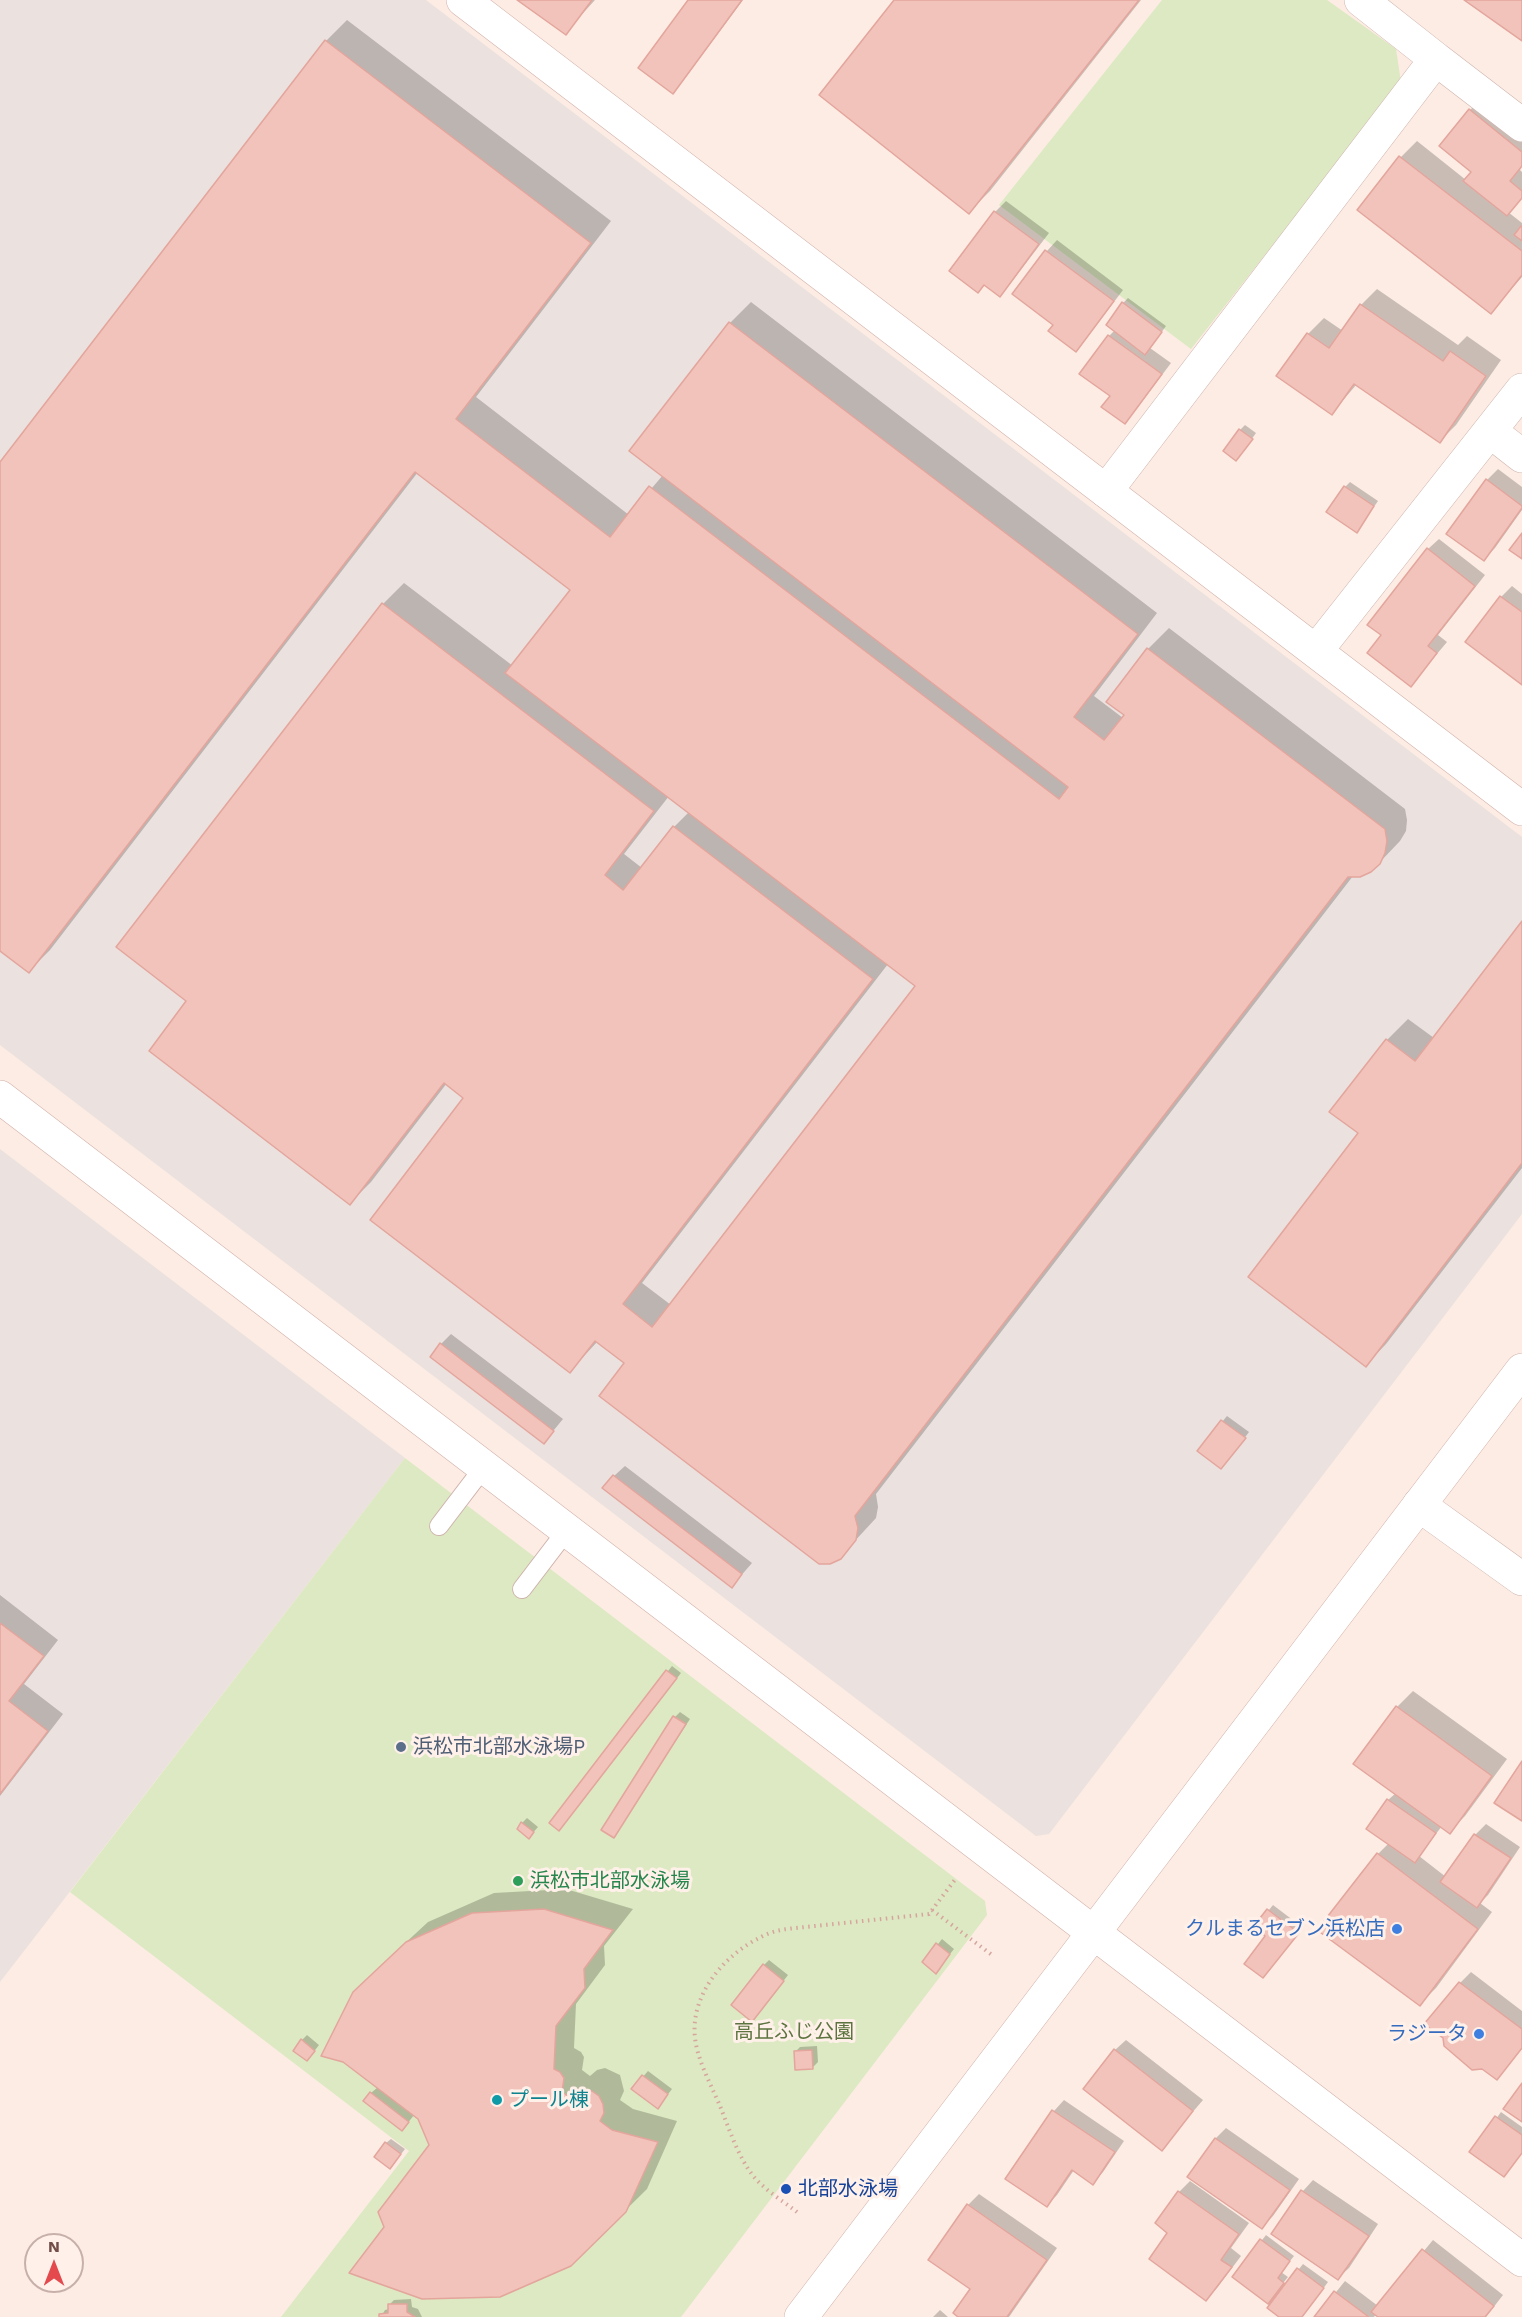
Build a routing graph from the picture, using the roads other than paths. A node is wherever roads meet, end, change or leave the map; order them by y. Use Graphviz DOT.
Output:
graph roads {
  1 [pos="463,0"];
  2 [pos="1361,0"];
  3 [pos="1436,59"];
  4 [pos="1522,124"];
  5 [pos="1522,390"];
  6 [pos="1490,431"];
  7 [pos="1522,456"];
  8 [pos="1106,491"];
  9 [pos="1316,651"];
  10 [pos="1522,809"];
  11 [pos="0,1097"];
  12 [pos="1522,1370"];
  13 [pos="484,1467"];
  14 [pos="1419,1505"];
  15 [pos="439,1526"];
  16 [pos="567,1530"];
  17 [pos="1522,1579"];
  18 [pos="522,1589"];
  19 [pos="1094,1933"];
  20 [pos="1522,2260"];
  21 [pos="801,2317"];
  1 -- 8 [label="street"];
  2 -- 3 [label="street"];
  3 -- 4 [label="street"];
  3 -- 8 [label="street"];
  5 -- 6 [label="street"];
  6 -- 7 [label="street"];
  6 -- 9 [label="street"];
  8 -- 9 [label="street"];
  9 -- 10 [label="street"];
  11 -- 13 [label="street"];
  12 -- 14 [label="street"];
  13 -- 15 [label="lane"];
  13 -- 16 [label="street"];
  14 -- 17 [label="street"];
  14 -- 19 [label="street"];
  16 -- 18 [label="lane"];
  16 -- 19 [label="street"];
  19 -- 20 [label="street"];
  19 -- 21 [label="street"];
}
